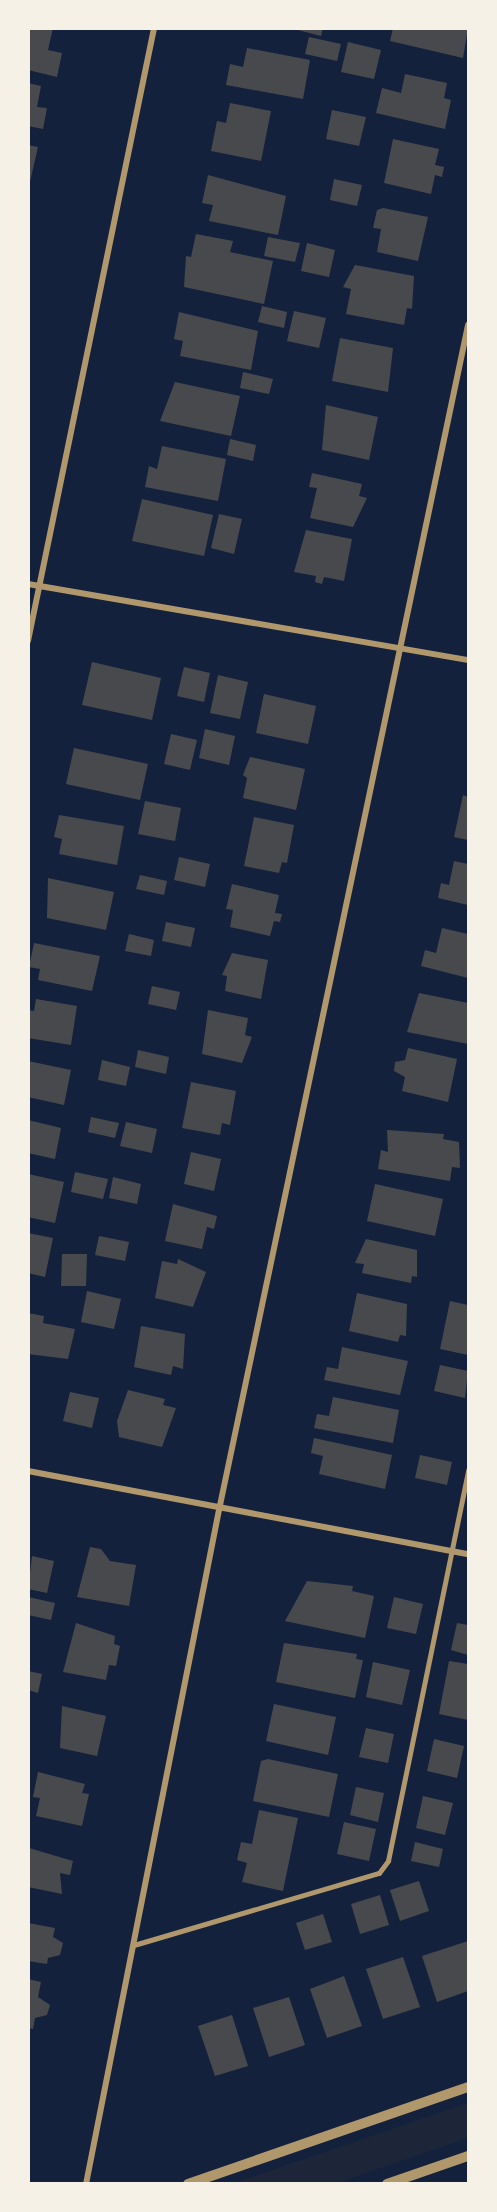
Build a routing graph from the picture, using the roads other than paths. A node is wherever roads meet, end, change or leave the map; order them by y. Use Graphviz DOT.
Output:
graph roads {
  1 [pos="154,28"];
  2 [pos="468,325"];
  3 [pos="28,584"];
  4 [pos="40,586"];
  5 [pos="28,641"];
  6 [pos="404,648"];
  7 [pos="468,660"];
  8 [pos="468,1470"];
  9 [pos="28,1471"];
  10 [pos="219,1510"];
  11 [pos="452,1551"];
  12 [pos="468,1554"];
  13 [pos="134,1945"];
  14 [pos="468,2087"];
  15 [pos="468,2156"];
  16 [pos="86,2184"];
  17 [pos="188,2184"];
  18 [pos="387,2184"];
  1 -- 4 [label="street"];
  2 -- 6 [label="street"];
  3 -- 4 [label="street"];
  4 -- 5 [label="street"];
  4 -- 6 [label="street"];
  6 -- 7 [label="street"];
  6 -- 10 [label="street"];
  8 -- 11 [label="lane"];
  9 -- 10 [label="street"];
  10 -- 11 [label="street"];
  10 -- 13 [label="street"];
  11 -- 12 [label="street"];
  11 -- 13 [label="lane"];
  13 -- 16 [label="street"];
  14 -- 17 [label="street"];
  15 -- 18 [label="street"];
}
